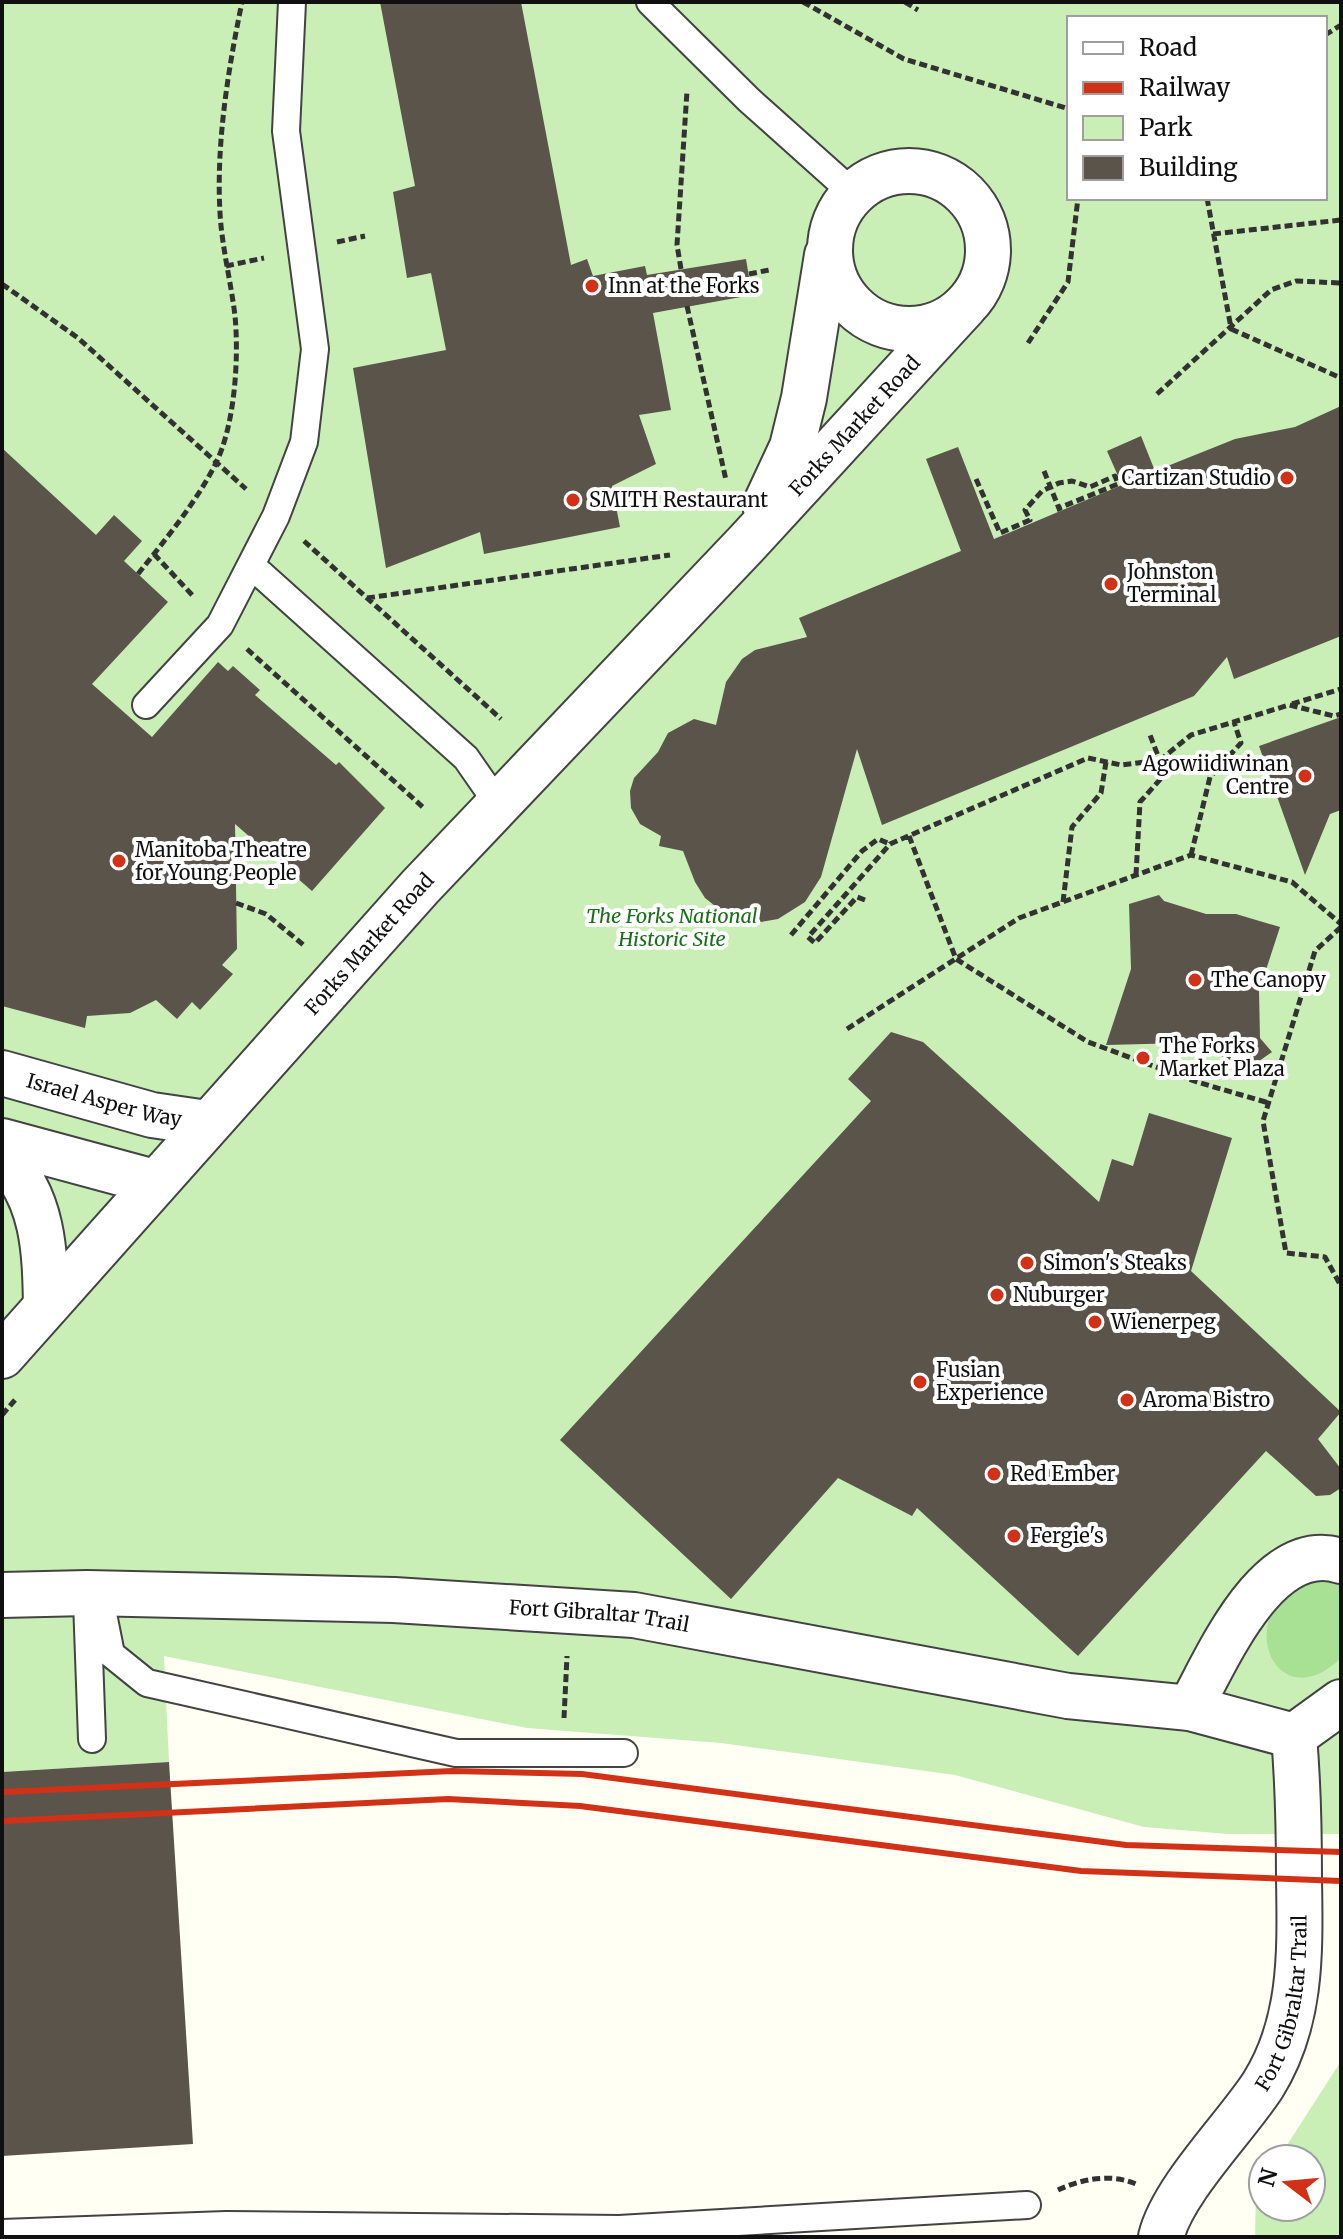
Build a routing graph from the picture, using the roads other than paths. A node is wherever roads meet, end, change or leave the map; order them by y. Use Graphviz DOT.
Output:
graph roads {
  1 [pos="292,2"];
  2 [pos="650,2"];
  3 [pos="853,193"];
  4 [pos="830,237"];
  5 [pos="964,307"];
  6 [pos="747,543"];
  7 [pos="253,567"];
  8 [pos="146,705"];
  9 [pos="498,804"];
  10 [pos="2,1073"];
  11 [pos="207,1123"];
  12 [pos="2,1141"];
  13 [pos="2,1156"];
  14 [pos="154,1182"];
  15 [pos="46,1306"];
  16 [pos="2,1356"];
  17 [pos="1341,1561"];
  18 [pos="93,1593"];
  19 [pos="2,1595"];
  20 [pos="1341,1702"];
  21 [pos="1190,1708"];
  22 [pos="1294,1736"];
  23 [pos="92,1739"];
  24 [pos="624,1753"];
  25 [pos="1027,2205"];
  26 [pos="1170,2219"];
  27 [pos="2,2233"];
  1 -- 7 [label="lane"];
  2 -- 3 [label="lane"];
  3 -- 4 [label="street"];
  3 -- 5 [label="street"];
  4 -- 5 [label="street"];
  4 -- 6 [label="street, Forks Market Road"];
  5 -- 6 [label="street, Forks Market Road"];
  6 -- 9 [label="street, Forks Market Road"];
  7 -- 8 [label="lane"];
  7 -- 9 [label="lane"];
  9 -- 11 [label="street, Forks Market Road"];
  10 -- 11 [label="street, Israel Asper Way"];
  11 -- 14 [label="street, Forks Market Road"];
  12 -- 14 [label="street"];
  13 -- 15 [label="street"];
  14 -- 15 [label="street, Forks Market Road"];
  15 -- 16 [label="street, Forks Market Road"];
  17 -- 21 [label="street"];
  18 -- 19 [label="street, Fort Gibraltar Trail"];
  18 -- 21 [label="street, Fort Gibraltar Trail"];
  18 -- 23 [label="lane"];
  18 -- 24 [label="lane"];
  20 -- 22 [label="street"];
  21 -- 22 [label="street, Fort Gibraltar Trail"];
  22 -- 26 [label="street, Fort Gibraltar Trail"];
  25 -- 27 [label="lane"];
}
